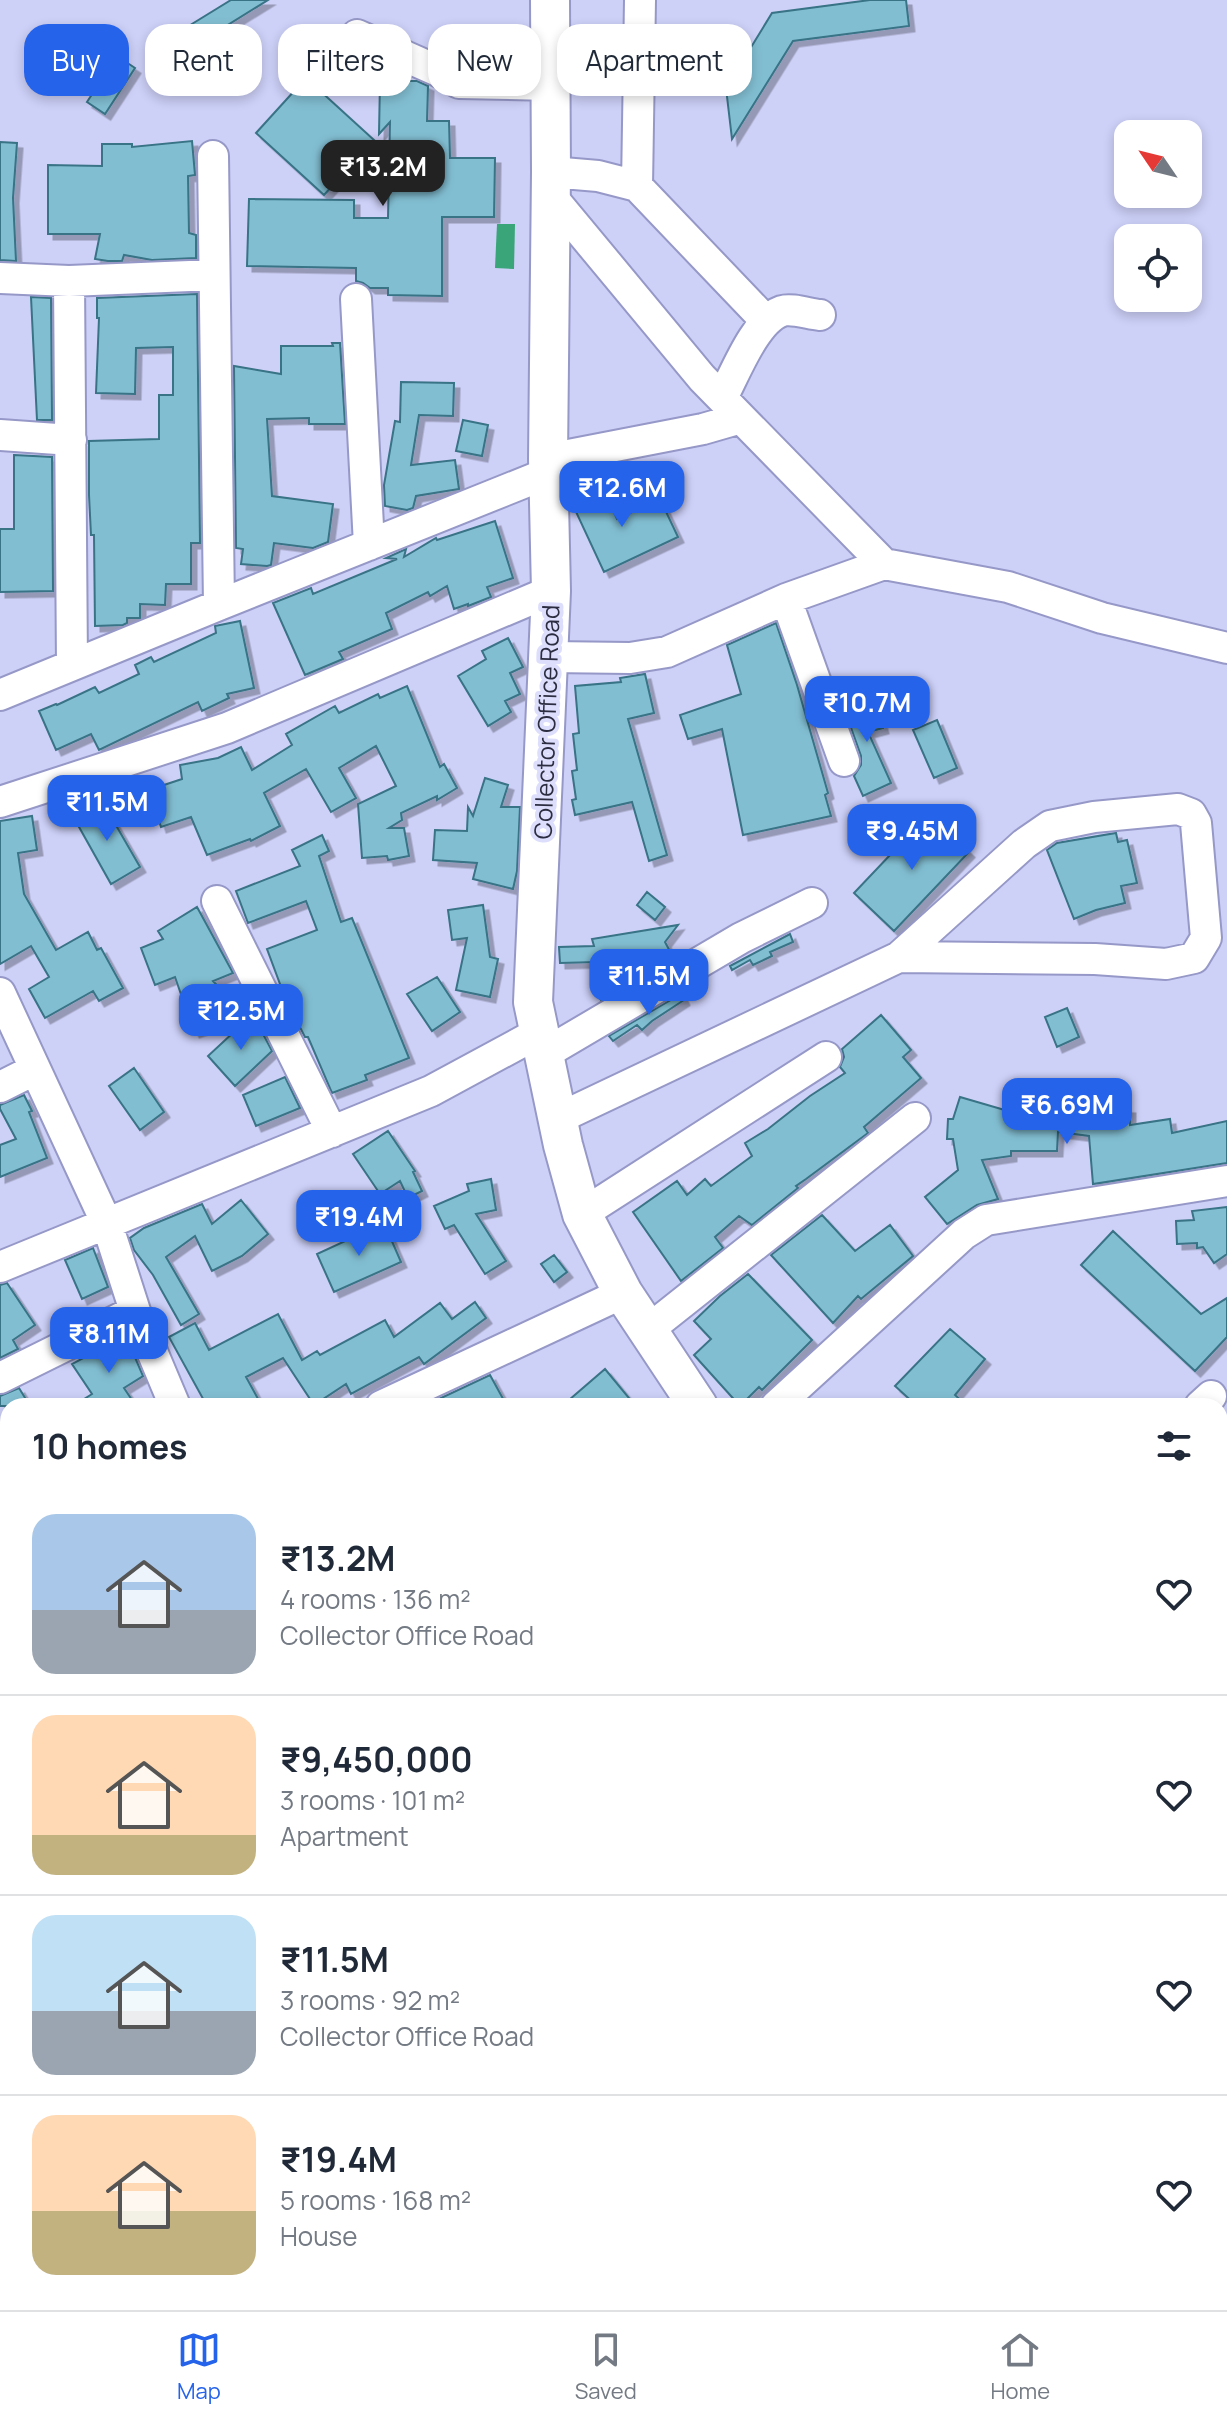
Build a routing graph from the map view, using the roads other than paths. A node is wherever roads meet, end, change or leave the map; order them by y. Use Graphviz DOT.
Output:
graph roads {
  1 [pos="550,0"];
  2 [pos="640,0"];
  3 [pos="412,59"];
  4 [pos="551,85"];
  5 [pos="213,156"];
  6 [pos="551,184"];
  7 [pos="637,186"];
  8 [pos="214,275"];
  9 [pos="0,278"];
  10 [pos="69,281"];
  11 [pos="356,299"];
  12 [pos="820,315"];
  13 [pos="766,321"];
  14 [pos="732,408"];
  15 [pos="0,435"];
  16 [pos="71,440"];
  17 [pos="548,466"];
  18 [pos="369,545"];
  19 [pos="884,564"];
  20 [pos="551,591"];
  21 [pos="786,599"];
  22 [pos="219,605"];
  23 [pos="1227,648"];
  24 [pos="549,657"];
  25 [pos="72,665"];
  26 [pos="0,695"];
  27 [pos="844,761"];
  28 [pos="0,802"];
  29 [pos="217,901"];
  30 [pos="812,903"];
  31 [pos="899,957"];
  32 [pos="0,993"];
  33 [pos="542,1043"];
  34 [pos="826,1057"];
  35 [pos="34,1070"];
  36 [pos="0,1087"];
  37 [pos="915,1118"];
  38 [pos="557,1119"];
  39 [pos="332,1132"];
  40 [pos="1227,1181"];
  41 [pos="582,1214"];
  42 [pos="107,1224"];
  43 [pos="0,1267"];
  44 [pos="623,1293"];
  45 [pos="135,1311"];
  46 [pos="648,1330"];
  47 [pos="0,1378"];
  48 [pos="172,1398"];
  49 [pos="398,1398"];
  50 [pos="693,1398"];
  51 [pos="785,1398"];
  1 -- 4 [label="main road, Collector Office Road"];
  2 -- 7 [label="street"];
  3 -- 4 [label="street"];
  4 -- 6 [label="main road, Collector Office Road"];
  5 -- 8 [label="street"];
  6 -- 7 [label="street"];
  6 -- 14 [label="street"];
  6 -- 17 [label="main road, Collector Office Road"];
  7 -- 13 [label="street"];
  8 -- 10 [label="street"];
  8 -- 22 [label="street"];
  9 -- 10 [label="street"];
  10 -- 16 [label="street"];
  11 -- 18 [label="street"];
  12 -- 13 [label="street"];
  13 -- 14 [label="street"];
  14 -- 17 [label="street"];
  14 -- 19 [label="street"];
  15 -- 16 [label="street"];
  16 -- 25 [label="street"];
  17 -- 18 [label="street"];
  17 -- 20 [label="main road, Collector Office Road"];
  18 -- 22 [label="street"];
  19 -- 21 [label="street"];
  19 -- 23 [label="street"];
  20 -- 24 [label="main road, Collector Office Road"];
  20 -- 28 [label="street"];
  21 -- 24 [label="street"];
  21 -- 27 [label="street"];
  22 -- 25 [label="street"];
  24 -- 33 [label="main road, Collector Office Road"];
  25 -- 26 [label="street"];
  29 -- 39 [label="street"];
  30 -- 33 [label="street"];
  31 -- 31 [label="street"];
  31 -- 38 [label="street"];
  32 -- 35 [label="street"];
  33 -- 38 [label="main road, Collector Office Road"];
  33 -- 39 [label="street"];
  34 -- 41 [label="street"];
  35 -- 36 [label="street"];
  35 -- 42 [label="street"];
  37 -- 46 [label="street"];
  38 -- 41 [label="main road, Collector Office Road"];
  39 -- 42 [label="street"];
  40 -- 51 [label="street"];
  41 -- 44 [label="main road, Collector Office Road"];
  42 -- 43 [label="street"];
  42 -- 45 [label="street"];
  44 -- 46 [label="main road, Collector Office Road"];
  44 -- 49 [label="street"];
  45 -- 47 [label="street"];
  45 -- 48 [label="street"];
  46 -- 50 [label="main road, Collector Office Road"];
}
